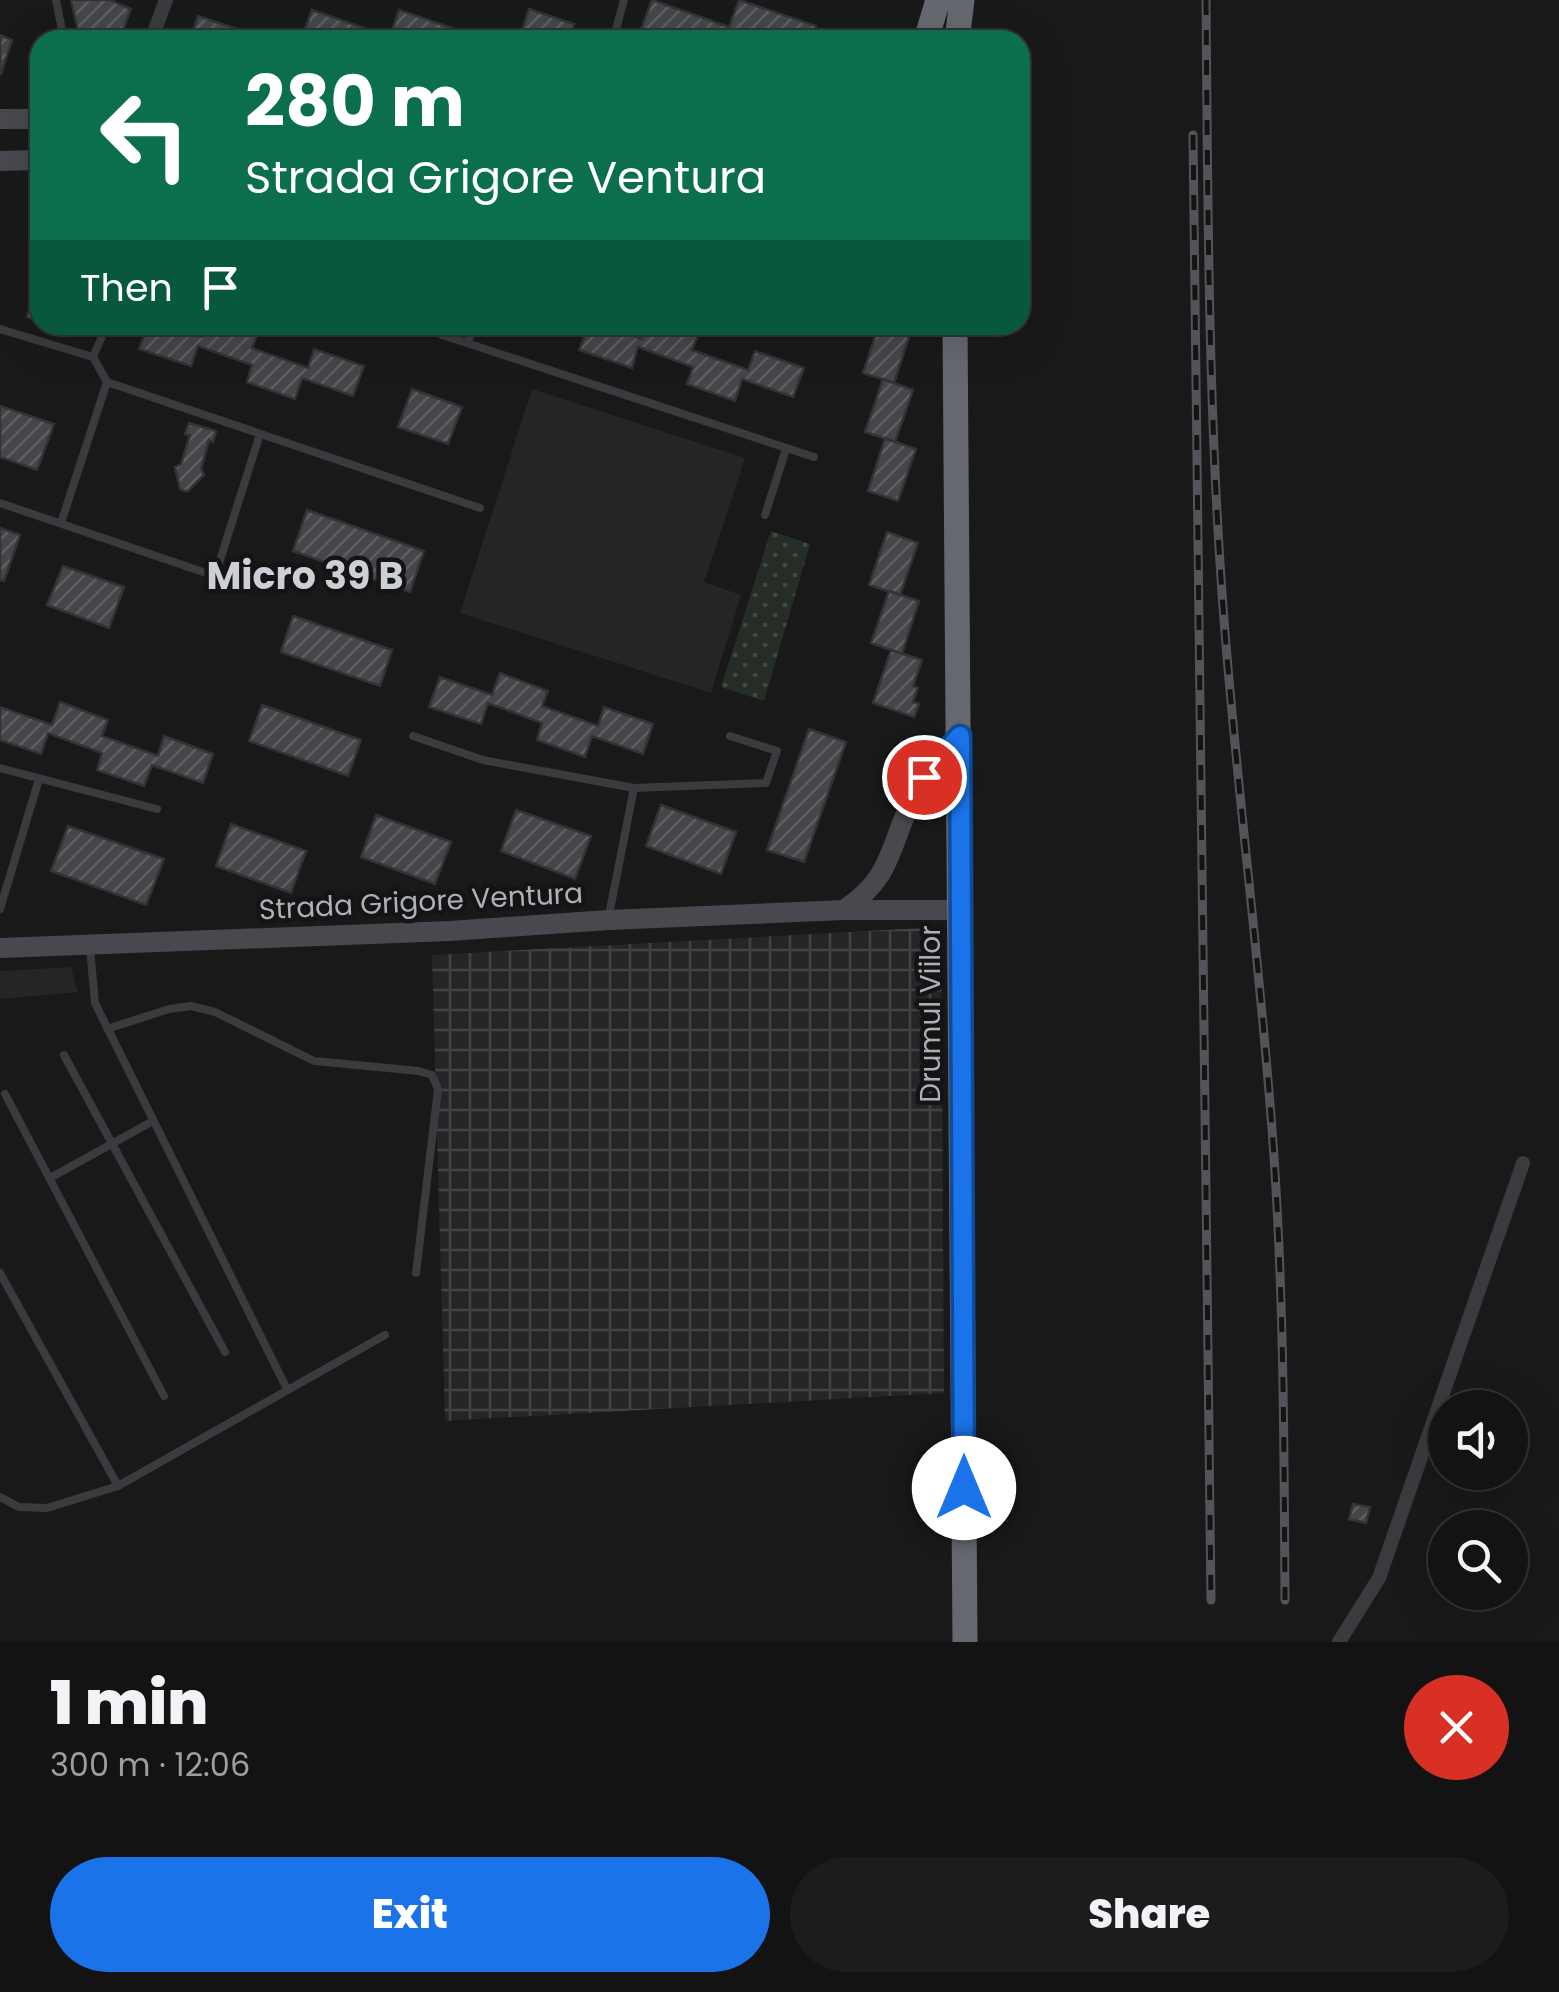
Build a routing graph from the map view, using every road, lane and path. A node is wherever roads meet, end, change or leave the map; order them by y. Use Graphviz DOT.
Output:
graph roads {
  1 [pos="56,0"];
  2 [pos="166,0"];
  3 [pos="624,0"];
  4 [pos="938,0"];
  5 [pos="962,0"];
  6 [pos="62,30"];
  7 [pos="155,30"];
  8 [pos="616,30"];
  9 [pos="929,30"];
  10 [pos="958,30"];
  11 [pos="0,119"];
  12 [pos="30,119"];
  13 [pos="30,160"];
  14 [pos="0,161"];
  15 [pos="0,329"];
  16 [pos="102,335"];
  17 [pos="447,335"];
  18 [pos="470,335"];
  19 [pos="955,335"];
  20 [pos="468,341"];
  21 [pos="93,357"];
  22 [pos="107,382"];
  23 [pos="260,434"];
  24 [pos="786,448"];
  25 [pos="814,457"];
  26 [pos="0,503"];
  27 [pos="480,508"];
  28 [pos="765,515"];
  29 [pos="61,523"];
  30 [pos="413,736"];
  31 [pos="730,736"];
  32 [pos="960,736"];
  33 [pos="0,768"];
  34 [pos="39,779"];
  35 [pos="634,788"];
  36 [pos="158,810"];
  37 [pos="0,910"];
  38 [pos="844,910"];
  39 [pos="960,910"];
  40 [pos="608,920"];
  41 [pos="90,943"];
  42 [pos="0,948"];
  43 [pos="108,1029"];
  44 [pos="64,1055"];
  45 [pos="4,1094"];
  46 [pos="153,1121"];
  47 [pos="112,1144"];
  48 [pos="1523,1162"];
  49 [pos="50,1178"];
  50 [pos="0,1272"];
  51 [pos="416,1273"];
  52 [pos="385,1334"];
  53 [pos="225,1352"];
  54 [pos="287,1388"];
  55 [pos="164,1396"];
  56 [pos="118,1486"];
  57 [pos="0,1497"];
  58 [pos="965,1642"];
  59 [pos="1339,1642"];
  1 -- 6 [label="lane"];
  2 -- 7 [label="street"];
  3 -- 8 [label="lane"];
  4 -- 9 [label="highway"];
  5 -- 10 [label="highway"];
  11 -- 12 [label="street"];
  13 -- 14 [label="street"];
  15 -- 21 [label="lane"];
  16 -- 21 [label="lane"];
  17 -- 20 [label="lane"];
  18 -- 20 [label="lane"];
  19 -- 32 [label="highway, Drumul Viilor"];
  20 -- 24 [label="lane"];
  21 -- 22 [label="lane"];
  22 -- 23 [label="lane"];
  22 -- 29 [label="lane"];
  23 -- 27 [label="lane"];
  23 -- 29 [label="lane"];
  24 -- 25 [label="lane"];
  24 -- 28 [label="lane"];
  26 -- 29 [label="lane"];
  30 -- 35 [label="lane"];
  31 -- 35 [label="lane"];
  32 -- 38 [label="street"];
  32 -- 39 [label="highway, Drumul Viilor"];
  33 -- 34 [label="lane"];
  34 -- 36 [label="lane"];
  34 -- 37 [label="lane"];
  35 -- 40 [label="lane"];
  38 -- 39 [label="street, Strada Grigore Ventura"];
  38 -- 40 [label="street, Strada Grigore Ventura"];
  39 -- 58 [label="highway, Drumul Viilor"];
  40 -- 41 [label="street, Strada Grigore Ventura"];
  41 -- 42 [label="street, Strada Grigore Ventura"];
  41 -- 43 [label="lane"];
  43 -- 46 [label="lane"];
  43 -- 51 [label="lane"];
  44 -- 47 [label="lane"];
  45 -- 49 [label="lane"];
  46 -- 47 [label="lane"];
  46 -- 54 [label="lane"];
  47 -- 49 [label="lane"];
  47 -- 53 [label="lane"];
  48 -- 59 [label="street"];
  49 -- 55 [label="lane"];
  50 -- 56 [label="lane"];
  52 -- 54 [label="lane"];
  54 -- 56 [label="lane"];
  56 -- 57 [label="lane"];
}
